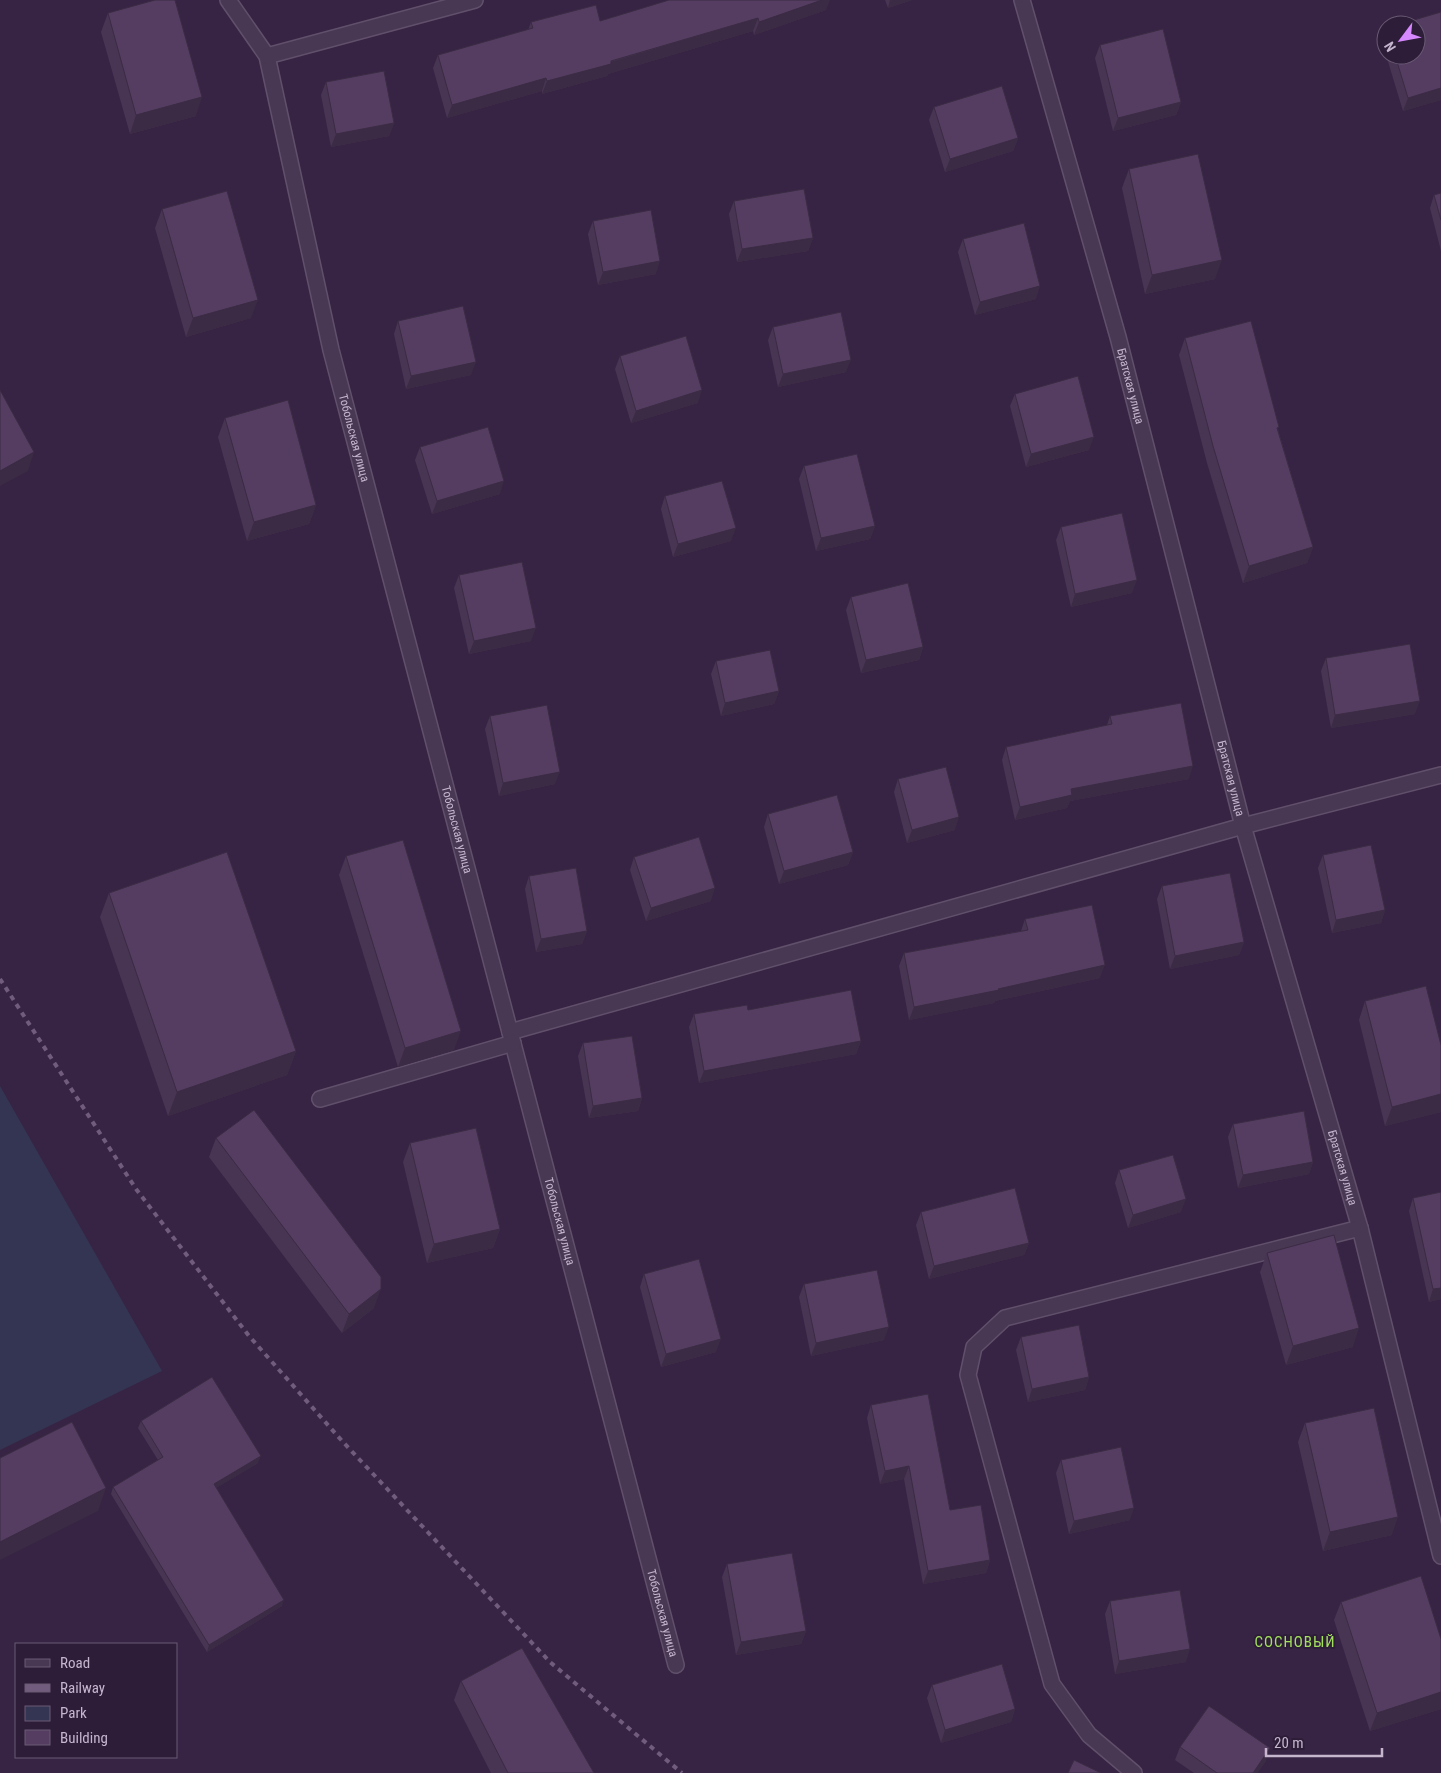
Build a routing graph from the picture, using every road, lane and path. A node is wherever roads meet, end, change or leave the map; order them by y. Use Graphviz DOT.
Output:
graph roads {
  1 [pos="228,0"];
  2 [pos="475,0"];
  3 [pos="1022,0"];
  4 [pos="267,56"];
  5 [pos="1441,775"];
  6 [pos="1244,826"];
  7 [pos="512,1038"];
  8 [pos="320,1099"];
  9 [pos="1360,1228"];
  10 [pos="1441,1556"];
  11 [pos="676,1666"];
  12 [pos="1134,1773"];
  1 -- 4 [label="street, Тобольская улица"];
  2 -- 4 [label="street"];
  3 -- 6 [label="street, Братская улица"];
  4 -- 7 [label="street, Тобольская улица"];
  5 -- 6 [label="street"];
  6 -- 7 [label="street"];
  6 -- 9 [label="street, Братская улица"];
  7 -- 8 [label="street"];
  7 -- 11 [label="street, Тобольская улица"];
  9 -- 10 [label="street, Братская улица"];
  9 -- 12 [label="street"];
}
